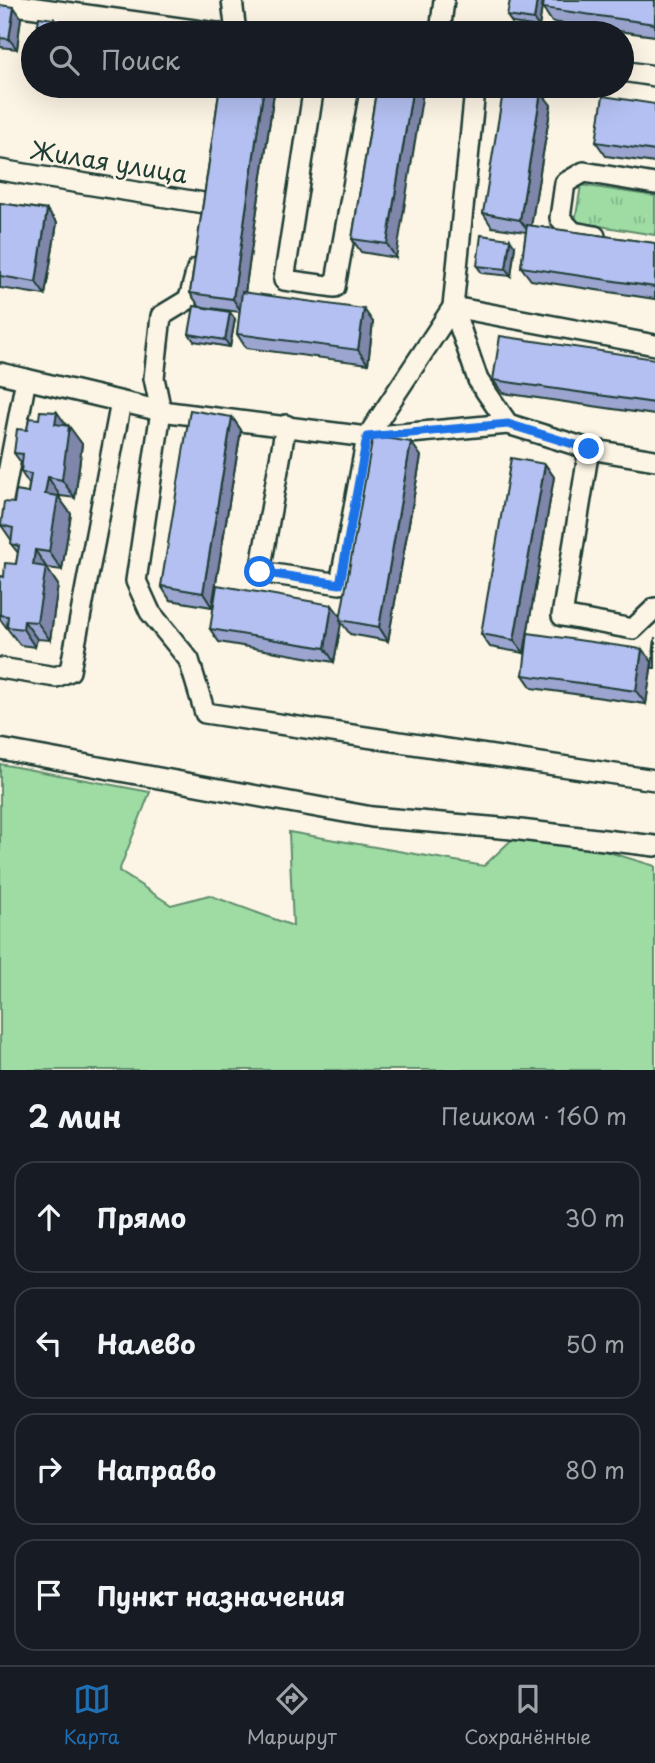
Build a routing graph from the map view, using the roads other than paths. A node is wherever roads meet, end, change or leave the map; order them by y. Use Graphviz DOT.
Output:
graph roads {
  1 [pos="232,0"];
  2 [pos="444,0"];
  3 [pos="0,3"];
  4 [pos="130,21"];
  5 [pos="235,21"];
  6 [pos="441,21"];
  7 [pos="634,73"];
  8 [pos="655,76"];
  9 [pos="312,98"];
  10 [pos="368,98"];
  11 [pos="474,98"];
  12 [pos="0,170"];
  13 [pos="655,184"];
  14 [pos="207,224"];
  15 [pos="614,238"];
  16 [pos="202,247"];
  17 [pos="453,307"];
  18 [pos="655,345"];
  19 [pos="0,373"];
  20 [pos="26,379"];
  21 [pos="121,402"];
  22 [pos="161,411"];
  23 [pos="508,424"];
  24 [pos="286,425"];
  25 [pos="367,437"];
  26 [pos="589,449"];
  27 [pos="655,460"];
  28 [pos="0,516"];
  29 [pos="655,608"];
  30 [pos="0,668"];
  31 [pos="0,749"];
  32 [pos="655,780"];
  33 [pos="655,846"];
  1 -- 5 [label="street"];
  2 -- 6 [label="street"];
  3 -- 4 [label="street"];
  7 -- 8 [label="street"];
  9 -- 10 [label="street"];
  11 -- 17 [label="street"];
  12 -- 14 [label="street, Жилая улица"];
  13 -- 15 [label="street"];
  16 -- 22 [label="street"];
  17 -- 18 [label="street"];
  17 -- 23 [label="street"];
  17 -- 25 [label="street"];
  19 -- 20 [label="street"];
  20 -- 21 [label="street"];
  20 -- 28 [label="street"];
  21 -- 22 [label="street"];
  21 -- 30 [label="street"];
  22 -- 24 [label="street"];
  22 -- 32 [label="street"];
  23 -- 25 [label="street"];
  23 -- 26 [label="street"];
  24 -- 25 [label="street"];
  24 -- 25 [label="street"];
  26 -- 27 [label="street"];
  26 -- 29 [label="street"];
  31 -- 33 [label="street"];
}
